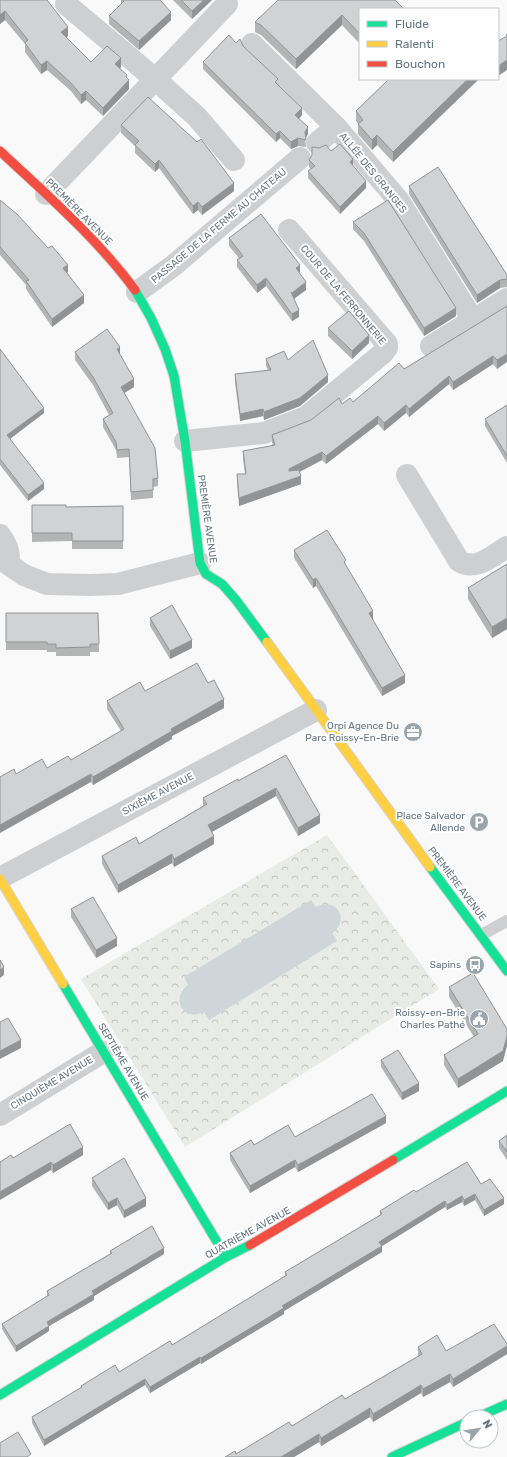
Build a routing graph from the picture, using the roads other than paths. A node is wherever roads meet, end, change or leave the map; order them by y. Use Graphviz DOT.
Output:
graph roads {
  1 [pos="66,4"];
  2 [pos="227,4"];
  3 [pos="252,44"];
  4 [pos="155,79"];
  5 [pos="336,127"];
  6 [pos="317,143"];
  7 [pos="0,151"];
  8 [pos="300,158"];
  9 [pos="234,160"];
  10 [pos="46,194"];
  11 [pos="289,230"];
  12 [pos="137,292"];
  13 [pos="507,299"];
  14 [pos="473,320"];
  15 [pos="431,346"];
  16 [pos="186,441"];
  17 [pos="407,475"];
  18 [pos="0,535"];
  19 [pos="507,547"];
  20 [pos="200,563"];
  21 [pos="4,567"];
  22 [pos="316,710"];
  23 [pos="0,878"];
  24 [pos="507,921"];
  25 [pos="481,935"];
  26 [pos="507,971"];
  27 [pos="103,1052"];
  28 [pos="507,1091"];
  29 [pos="0,1115"];
  30 [pos="226,1257"];
  31 [pos="0,1395"];
  32 [pos="507,1404"];
  33 [pos="496,1409"];
  34 [pos="459,1426"];
  35 [pos="392,1457"];
  1 -- 4 [label="street"];
  2 -- 4 [label="street"];
  3 -- 5 [label="street, ALLÉE DES GRANGES"];
  4 -- 9 [label="street"];
  4 -- 10 [label="street"];
  5 -- 6 [label="street"];
  5 -- 14 [label="street, ALLÉE DES GRANGES"];
  7 -- 10 [label="main road, PREMIÈRE AVENUE"];
  8 -- 12 [label="street, PASSAGE DE LA FERME AU CHATEAU"];
  10 -- 12 [label="main road, PREMIÈRE AVENUE"];
  11 -- 16 [label="street, COUR DE LA FERRONNERIE"];
  12 -- 16 [label="main road, PREMIÈRE AVENUE"];
  13 -- 14 [label="street"];
  14 -- 15 [label="street"];
  16 -- 20 [label="main road, PREMIÈRE AVENUE"];
  17 -- 19 [label="street"];
  18 -- 21 [label="street"];
  20 -- 21 [label="street"];
  20 -- 22 [label="main road, PREMIÈRE AVENUE"];
  22 -- 23 [label="street, SIXIÈME AVENUE"];
  22 -- 25 [label="main road, PREMIÈRE AVENUE"];
  23 -- 27 [label="main road, SEPTIÈME AVENUE"];
  24 -- 25 [label="lane"];
  25 -- 26 [label="main road, PREMIÈRE AVENUE"];
  27 -- 29 [label="street, CINQUIÈME AVENUE"];
  27 -- 30 [label="main road, SEPTIÈME AVENUE"];
  28 -- 30 [label="main road, QUATRIÈME AVENUE"];
  30 -- 31 [label="main road, QUATRIÈME AVENUE"];
  32 -- 33 [label="main road"];
  34 -- 35 [label="main road"];
}
